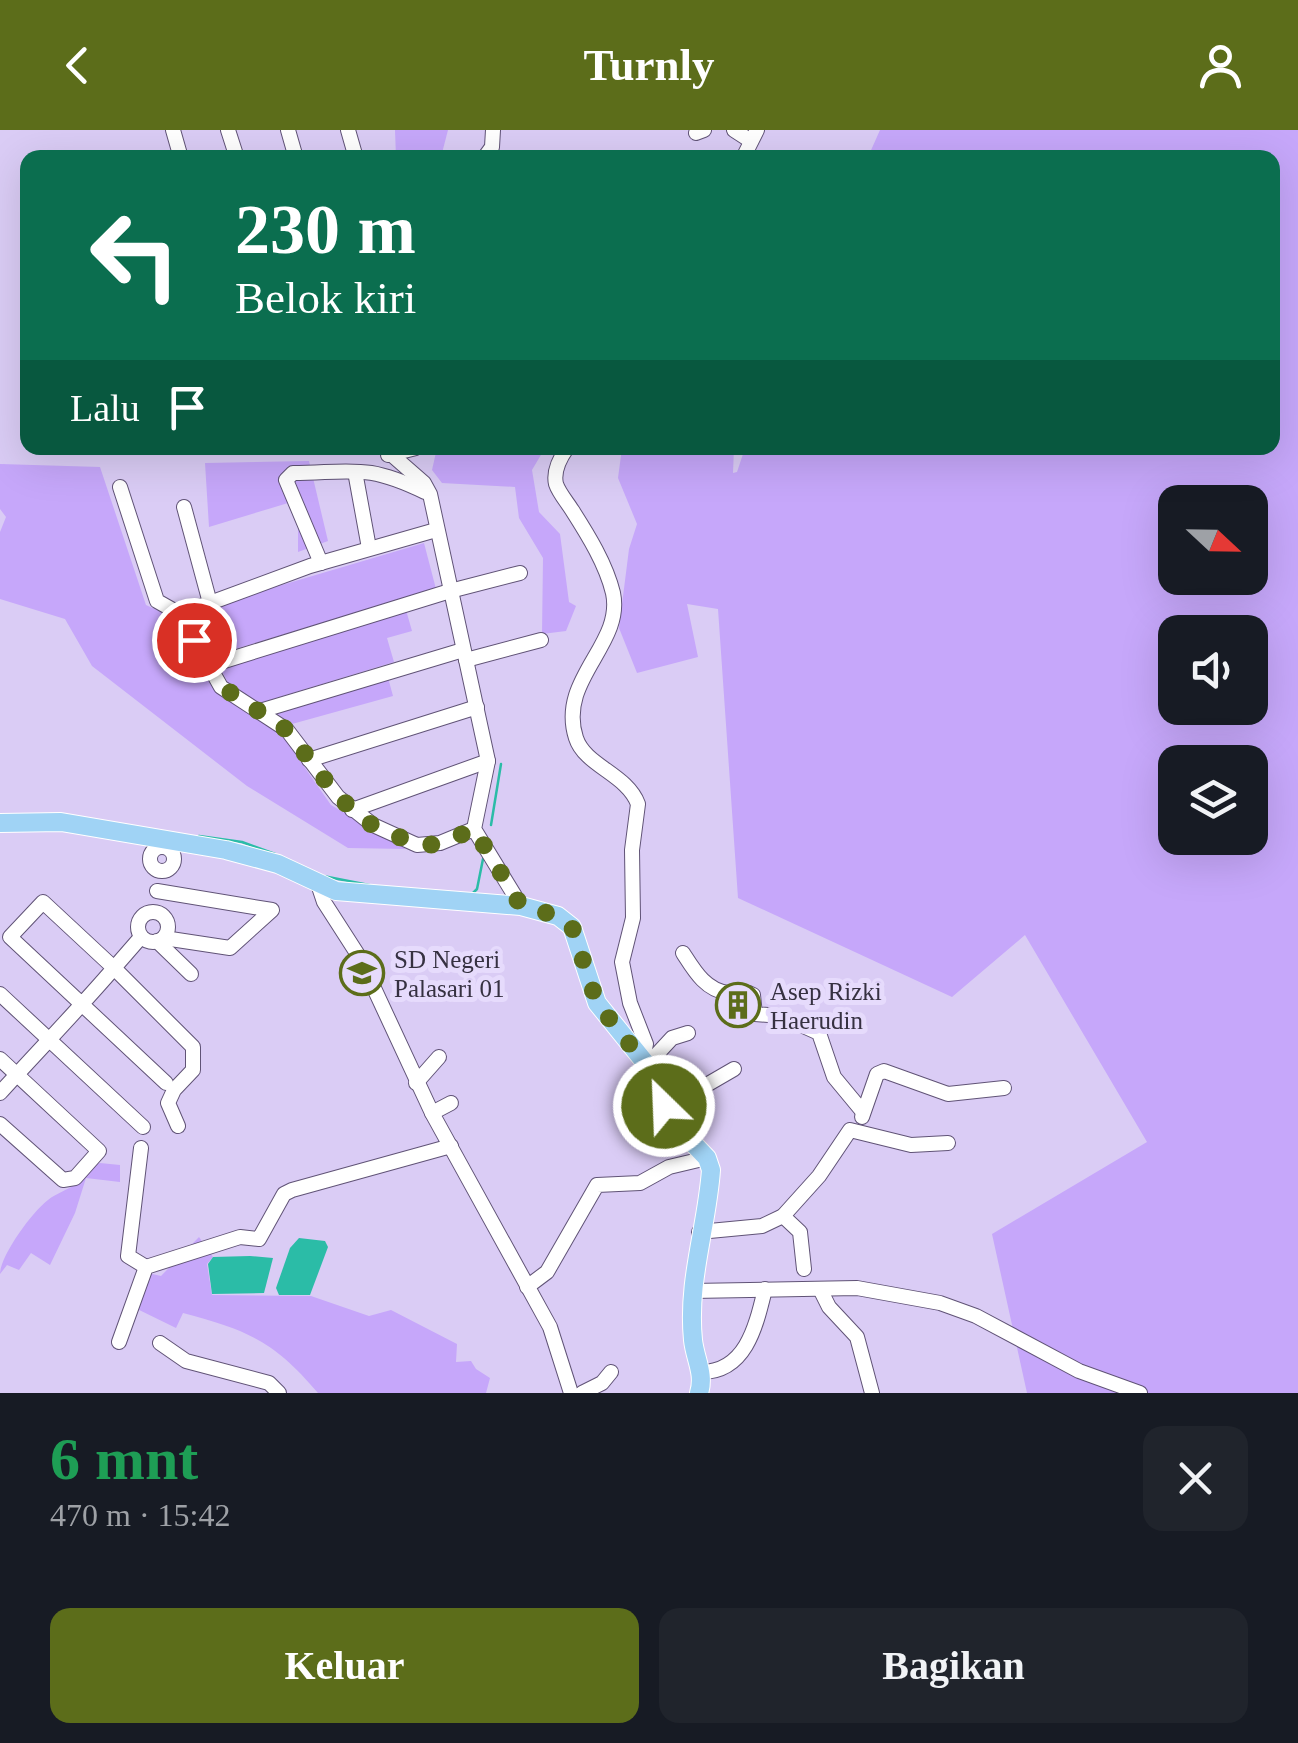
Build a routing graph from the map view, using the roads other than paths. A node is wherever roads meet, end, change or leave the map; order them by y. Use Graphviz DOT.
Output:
graph roads {
  1 [pos="734,130"];
  2 [pos="754,136"];
  3 [pos="391,455"];
  4 [pos="563,455"];
  5 [pos="356,478"];
  6 [pos="120,487"];
  7 [pos="430,494"];
  8 [pos="184,507"];
  9 [pos="436,530"];
  10 [pos="368,548"];
  11 [pos="320,563"];
  12 [pos="520,574"];
  13 [pos="450,591"];
  14 [pos="210,603"];
  15 [pos="180,614"];
  16 [pos="541,640"];
  17 [pos="464,655"];
  18 [pos="208,666"];
  19 [pos="478,706"];
  20 [pos="260,711"];
  21 [pos="310,760"];
  22 [pos="488,761"];
  23 [pos="352,810"];
  24 [pos="0,823"];
  25 [pos="474,829"];
  26 [pos="165,844"];
  27 [pos="318,884"];
  28 [pos="157,890"];
  29 [pos="521,906"];
  30 [pos="154,912"];
  31 [pos="142,936"];
  32 [pos="160,940"];
  33 [pos="683,952"];
  34 [pos="114,968"];
  35 [pos="190,974"];
  36 [pos="0,994"];
  37 [pos="83,1004"];
  38 [pos="688,1033"];
  39 [pos="51,1040"];
  40 [pos="439,1058"];
  41 [pos="0,1059"];
  42 [pos="645,1062"];
  43 [pos="734,1070"];
  44 [pos="17,1075"];
  45 [pos="166,1082"];
  46 [pos="416,1082"];
  47 [pos="1004,1088"];
  48 [pos="0,1093"];
  49 [pos="452,1104"];
  50 [pos="666,1109"];
  51 [pos="863,1112"];
  52 [pos="432,1114"];
  53 [pos="0,1124"];
  54 [pos="178,1126"];
  55 [pos="143,1127"];
  56 [pos="858,1130"];
  57 [pos="948,1143"];
  58 [pos="451,1146"];
  59 [pos="141,1148"];
  60 [pos="707,1158"];
  61 [pos="784,1216"];
  62 [pos="700,1232"];
  63 [pos="146,1267"];
  64 [pos="804,1269"];
  65 [pos="527,1287"];
  66 [pos="820,1288"];
  67 [pos="765,1289"];
  68 [pos="692,1290"];
  69 [pos="119,1342"];
  70 [pos="160,1343"];
  71 [pos="611,1372"];
  72 [pos="701,1372"];
  73 [pos="279,1393"];
  74 [pos="571,1393"];
  75 [pos="583,1393"];
  76 [pos="699,1393"];
  77 [pos="872,1393"];
  78 [pos="1140,1393"];
  1 -- 2 [label="street"];
  3 -- 7 [label="street"];
  4 -- 42 [label="street"];
  5 -- 10 [label="street"];
  6 -- 15 [label="street"];
  7 -- 9 [label="street"];
  7 -- 11 [label="street"];
  8 -- 14 [label="street"];
  9 -- 10 [label="street"];
  9 -- 13 [label="street"];
  10 -- 11 [label="street"];
  11 -- 14 [label="street"];
  12 -- 13 [label="street"];
  13 -- 17 [label="street"];
  13 -- 18 [label="street"];
  14 -- 15 [label="street"];
  15 -- 18 [label="street"];
  16 -- 17 [label="street"];
  17 -- 19 [label="street"];
  17 -- 20 [label="street"];
  18 -- 20 [label="street"];
  19 -- 21 [label="street"];
  19 -- 22 [label="street"];
  20 -- 21 [label="street"];
  21 -- 23 [label="street"];
  22 -- 23 [label="street"];
  22 -- 25 [label="street"];
  23 -- 25 [label="street"];
  24 -- 26 [label="main road"];
  25 -- 29 [label="street"];
  26 -- 27 [label="main road"];
  26 -- 28 [label="street"];
  27 -- 29 [label="main road"];
  27 -- 46 [label="street"];
  28 -- 30 [label="street"];
  28 -- 32 [label="street"];
  29 -- 42 [label="main road"];
  30 -- 31 [label="street"];
  30 -- 32 [label="street"];
  31 -- 32 [label="street"];
  31 -- 34 [label="street"];
  32 -- 35 [label="street"];
  33 -- 51 [label="street"];
  34 -- 37 [label="street"];
  34 -- 37 [label="street"];
  34 -- 54 [label="street"];
  36 -- 39 [label="street"];
  37 -- 39 [label="street"];
  37 -- 45 [label="street"];
  38 -- 42 [label="street"];
  39 -- 44 [label="street"];
  39 -- 55 [label="street"];
  40 -- 46 [label="street"];
  41 -- 44 [label="street"];
  42 -- 50 [label="main road"];
  43 -- 50 [label="street"];
  44 -- 48 [label="street"];
  44 -- 53 [label="street"];
  46 -- 52 [label="street"];
  47 -- 51 [label="street"];
  49 -- 52 [label="street"];
  50 -- 60 [label="main road"];
  51 -- 56 [label="street"];
  52 -- 58 [label="street"];
  56 -- 57 [label="street"];
  56 -- 61 [label="street"];
  58 -- 63 [label="street"];
  58 -- 65 [label="street"];
  59 -- 63 [label="street"];
  60 -- 62 [label="main road"];
  60 -- 65 [label="street"];
  61 -- 62 [label="street"];
  61 -- 64 [label="street"];
  62 -- 68 [label="main road"];
  63 -- 69 [label="street"];
  65 -- 74 [label="street"];
  66 -- 67 [label="street"];
  66 -- 77 [label="street"];
  66 -- 78 [label="street"];
  67 -- 68 [label="street"];
  67 -- 72 [label="street"];
  68 -- 72 [label="main road"];
  70 -- 73 [label="street"];
  71 -- 75 [label="street"];
  72 -- 76 [label="main road"];
}
